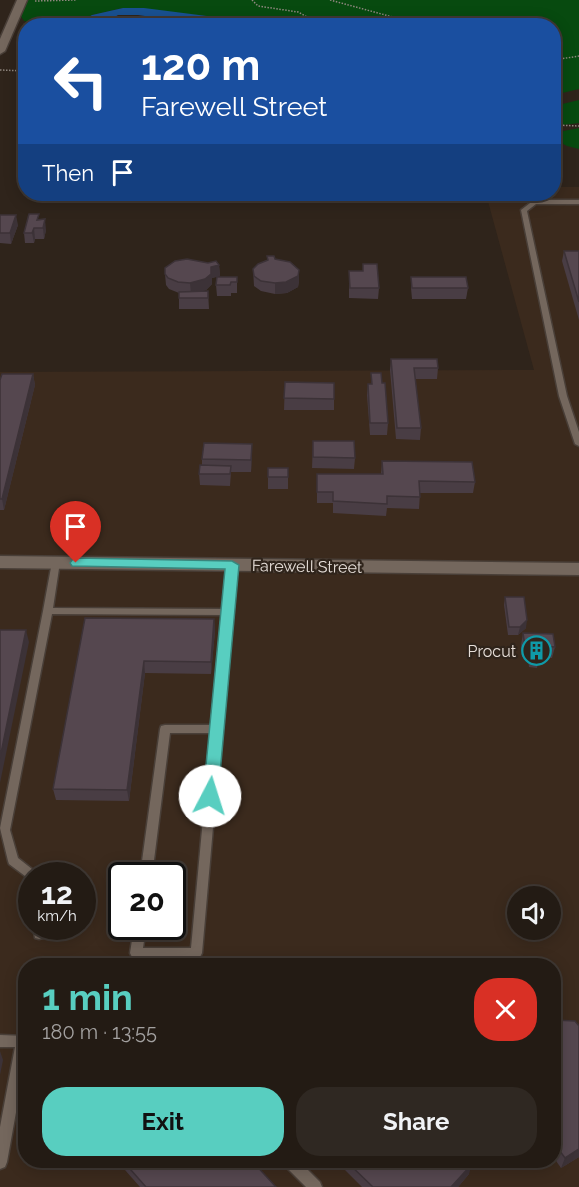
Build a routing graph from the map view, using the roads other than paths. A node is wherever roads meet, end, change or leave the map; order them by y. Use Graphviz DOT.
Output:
graph roads {
  1 [pos="21,1"];
  2 [pos="0,51"];
  3 [pos="579,202"];
  4 [pos="579,444"];
  5 [pos="0,562"];
  6 [pos="56,562"];
  7 [pos="232,565"];
  8 [pos="579,569"];
  9 [pos="48,611"];
  10 [pos="227,612"];
  11 [pos="217,729"];
  12 [pos="148,862"];
  13 [pos="18,865"];
  14 [pos="138,940"];
  15 [pos="0,1041"];
  16 [pos="18,1042"];
  17 [pos="18,1072"];
  18 [pos="0,1162"];
  19 [pos="297,1168"];
  20 [pos="315,1187"];
  1 -- 2 [label="street"];
  3 -- 4 [label="lane"];
  5 -- 6 [label="street, Farewell Street"];
  6 -- 7 [label="street, Farewell Street"];
  6 -- 9 [label="lane"];
  7 -- 8 [label="street, Farewell Street"];
  7 -- 10 [label="lane"];
  9 -- 10 [label="lane"];
  9 -- 13 [label="lane"];
  10 -- 11 [label="lane"];
  11 -- 12 [label="lane"];
  11 -- 14 [label="lane"];
  15 -- 16 [label="lane"];
  17 -- 18 [label="lane"];
  19 -- 20 [label="lane"];
}
